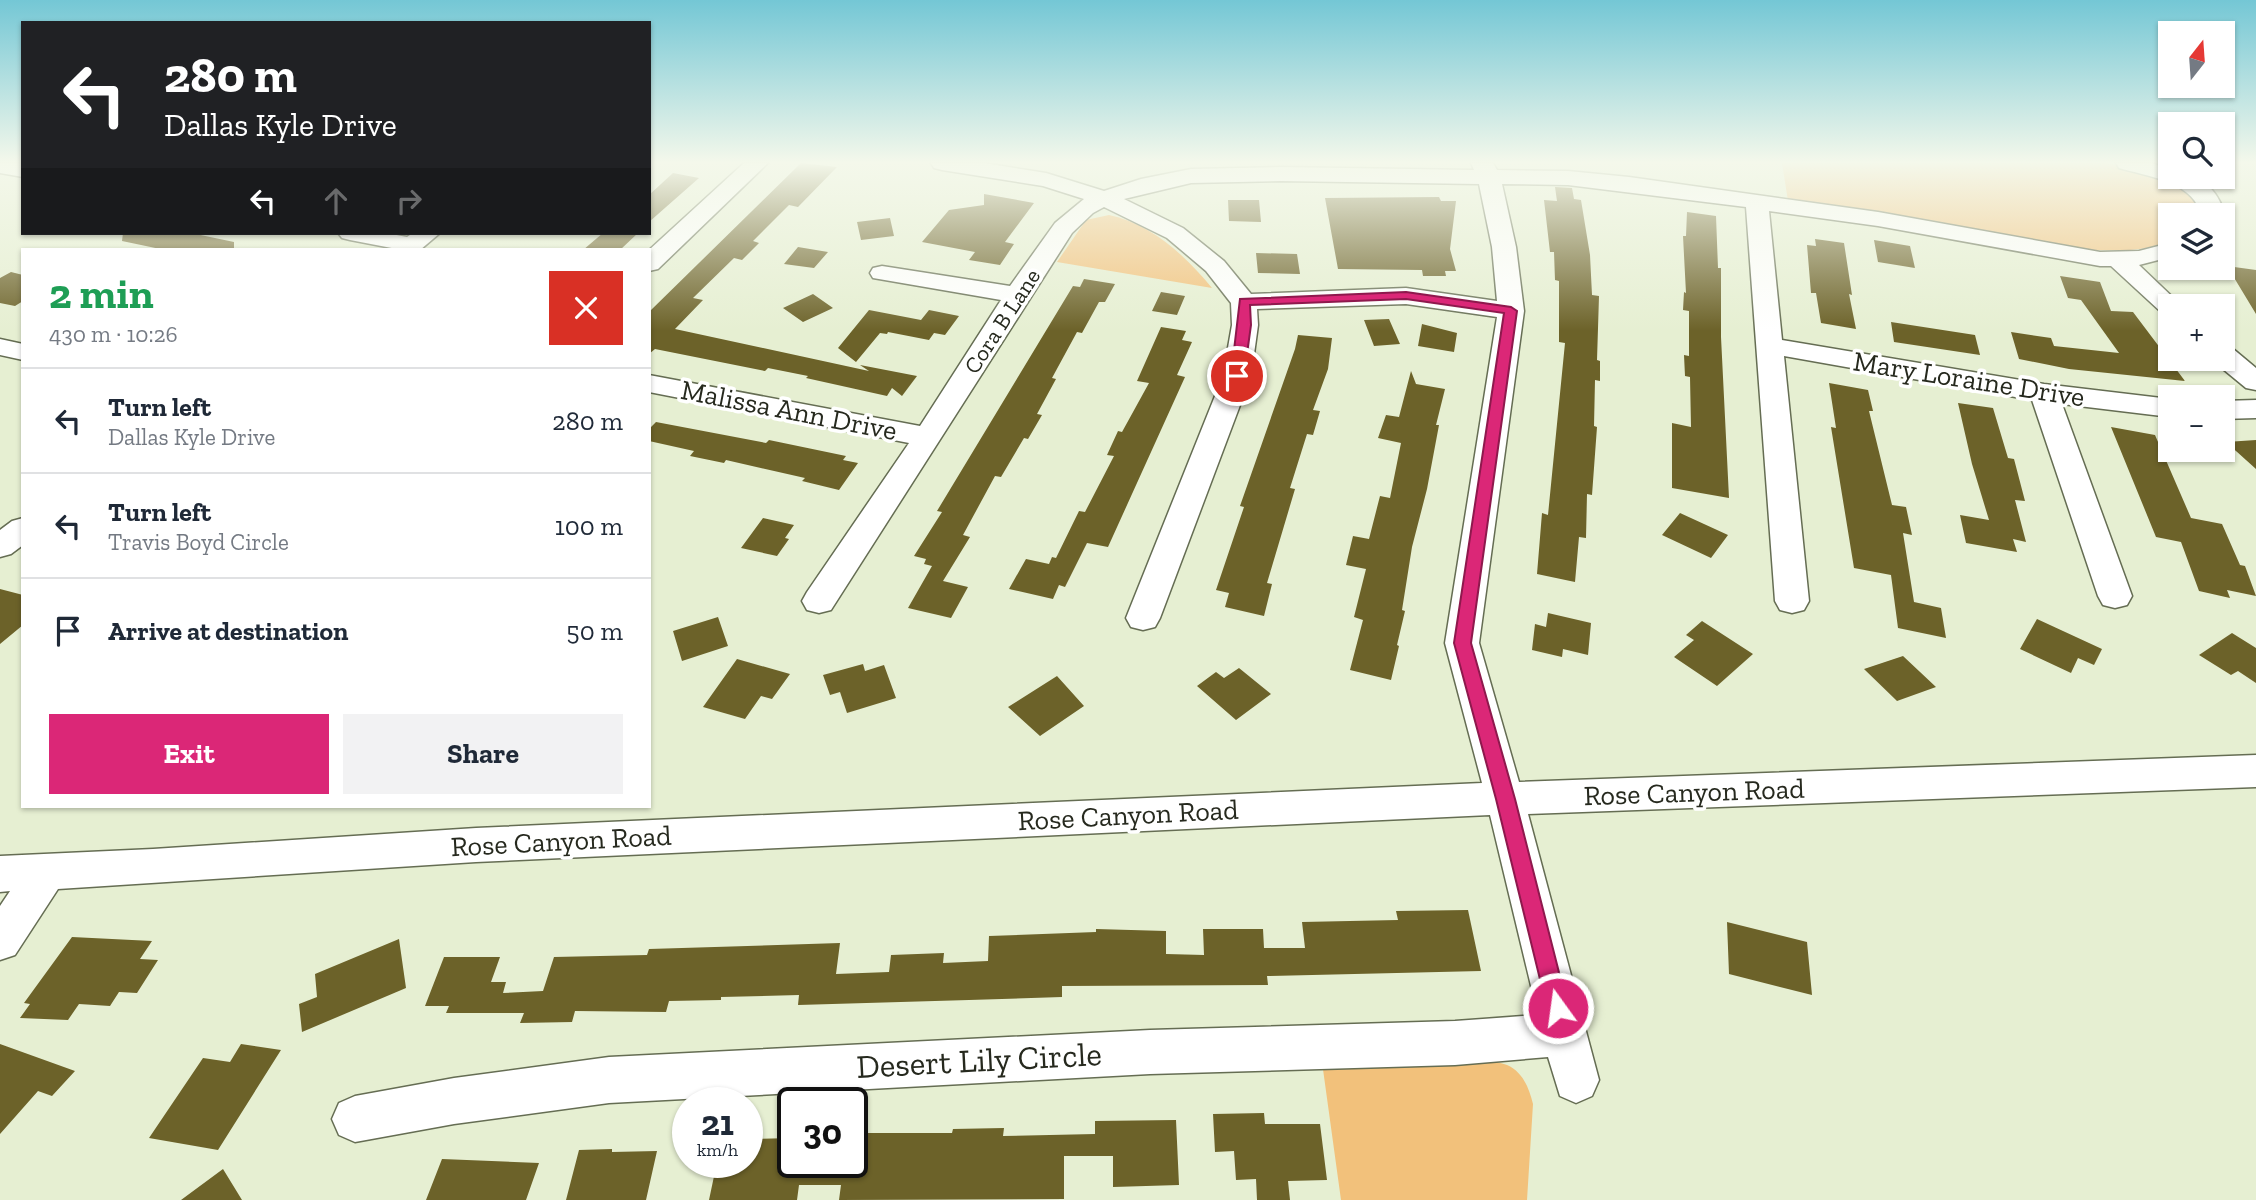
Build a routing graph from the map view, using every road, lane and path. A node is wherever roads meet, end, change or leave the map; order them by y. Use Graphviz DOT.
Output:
graph roads {
  1 [pos="697,219"];
  2 [pos="1073,219"];
  3 [pos="1146,219"];
  4 [pos="1497,219"];
  5 [pos="1758,219"];
  6 [pos="1878,219"];
  7 [pos="373,235"];
  8 [pos="420,239"];
  9 [pos="2158,253"];
  10 [pos="2119,260"];
  11 [pos="651,262"];
  12 [pos="882,273"];
  13 [pos="1017,295"];
  14 [pos="2158,296"];
  15 [pos="1244,302"];
  16 [pos="1511,311"];
  17 [pos="1770,346"];
  18 [pos="0,347"];
  19 [pos="21,352"];
  20 [pos="2235,365"];
  21 [pos="2256,382"];
  22 [pos="651,383"];
  23 [pos="2044,393"];
  24 [pos="2158,407"];
  25 [pos="2256,408"];
  26 [pos="2235,409"];
  27 [pos="928,437"];
  28 [pos="21,530"];
  29 [pos="0,546"];
  30 [pos="2115,596"];
  31 [pos="819,601"];
  32 [pos="1792,601"];
  33 [pos="1143,618"];
  34 [pos="2256,771"];
  35 [pos="1505,799"];
  36 [pos="47,871"];
  37 [pos="0,874"];
  38 [pos="0,941"];
  39 [pos="1564,1034"];
  40 [pos="1576,1080"];
  41 [pos="355,1119"];
  1 -- 11 [label="street"];
  2 -- 13 [label="street, Cora B Lane"];
  3 -- 15 [label="street"];
  4 -- 16 [label="street"];
  5 -- 17 [label="street"];
  6 -- 10 [label="street, Cora B Lane"];
  7 -- 8 [label="street"];
  9 -- 10 [label="street, Cora B Lane"];
  10 -- 14 [label="street"];
  12 -- 13 [label="street"];
  13 -- 27 [label="street, Cora B Lane"];
  15 -- 16 [label="street"];
  15 -- 33 [label="street"];
  16 -- 35 [label="street"];
  17 -- 23 [label="street, Mary Loraine Drive"];
  17 -- 32 [label="street"];
  18 -- 19 [label="street"];
  20 -- 21 [label="street"];
  22 -- 27 [label="street, Malissa Ann Drive"];
  23 -- 24 [label="street, Mary Loraine Drive"];
  23 -- 30 [label="street"];
  25 -- 26 [label="street"];
  27 -- 31 [label="street, Cora B Lane"];
  28 -- 29 [label="street"];
  34 -- 35 [label="street, Rose Canyon Road"];
  35 -- 36 [label="street, Rose Canyon Road"];
  35 -- 39 [label="street"];
  36 -- 37 [label="street, Rose Canyon Road"];
  36 -- 38 [label="street"];
  39 -- 40 [label="street"];
  39 -- 41 [label="street, Desert Lily Circle"];
}
